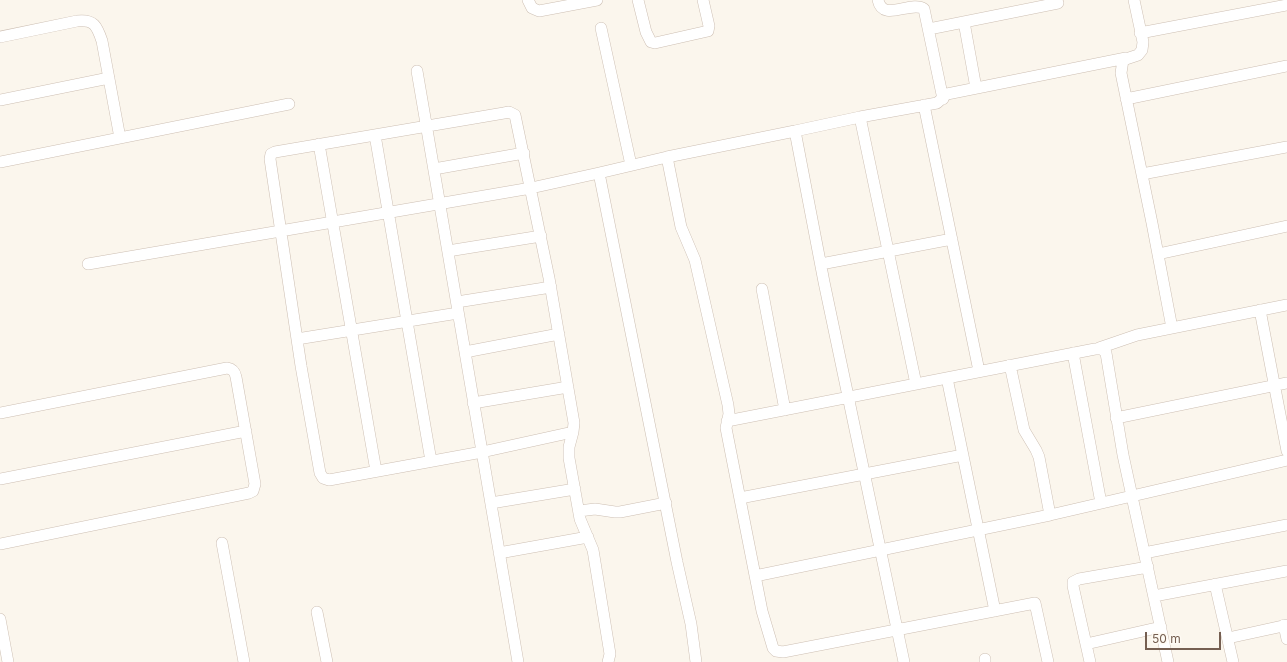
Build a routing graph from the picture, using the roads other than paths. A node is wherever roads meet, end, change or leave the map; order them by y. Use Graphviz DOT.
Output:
graph roads {
  1 [pos="528,0"];
  2 [pos="597,0"];
  3 [pos="638,0"];
  4 [pos="704,0"];
  5 [pos="878,0"];
  6 [pos="1134,0"];
  7 [pos="1058,3"];
  8 [pos="1287,5"];
  9 [pos="964,22"];
  10 [pos="601,28"];
  11 [pos="929,29"];
  12 [pos="1140,32"];
  13 [pos="0,37"];
  14 [pos="1126,58"];
  15 [pos="1287,66"];
  16 [pos="417,71"];
  17 [pos="109,78"];
  18 [pos="976,88"];
  19 [pos="942,99"];
  20 [pos="1126,99"];
  21 [pos="0,100"];
  22 [pos="289,104"];
  23 [pos="924,105"];
  24 [pos="860,117"];
  25 [pos="426,126"];
  26 [pos="795,131"];
  27 [pos="375,135"];
  28 [pos="120,138"];
  29 [pos="319,144"];
  30 [pos="1287,147"];
  31 [pos="524,153"];
  32 [pos="667,157"];
  33 [pos="0,162"];
  34 [pos="631,165"];
  35 [pos="434,170"];
  36 [pos="600,173"];
  37 [pos="1142,174"];
  38 [pos="531,188"];
  39 [pos="439,202"];
  40 [pos="388,212"];
  41 [pos="333,221"];
  42 [pos="1287,226"];
  43 [pos="281,230"];
  44 [pos="541,236"];
  45 [pos="952,239"];
  46 [pos="448,251"];
  47 [pos="888,251"];
  48 [pos="1158,254"];
  49 [pos="88,264"];
  50 [pos="820,264"];
  51 [pos="551,287"];
  52 [pos="762,289"];
  53 [pos="1287,305"];
  54 [pos="457,307"];
  55 [pos="1260,310"];
  56 [pos="407,322"];
  57 [pos="1172,328"];
  58 [pos="352,330"];
  59 [pos="559,334"];
  60 [pos="297,339"];
  61 [pos="1099,348"];
  62 [pos="465,352"];
  63 [pos="1073,353"];
  64 [pos="1010,366"];
  65 [pos="979,371"];
  66 [pos="947,378"];
  67 [pos="1287,383"];
  68 [pos="916,384"];
  69 [pos="1275,385"];
  70 [pos="568,386"];
  71 [pos="849,397"];
  72 [pos="473,403"];
  73 [pos="785,410"];
  74 [pos="0,413"];
  75 [pos="1116,418"];
  76 [pos="727,421"];
  77 [pos="246,431"];
  78 [pos="573,432"];
  79 [pos="1287,451"];
  80 [pos="482,452"];
  81 [pos="963,455"];
  82 [pos="1287,460"];
  83 [pos="431,461"];
  84 [pos="376,471"];
  85 [pos="864,475"];
  86 [pos="0,479"];
  87 [pos="575,489"];
  88 [pos="1133,496"];
  89 [pos="740,498"];
  90 [pos="490,503"];
  91 [pos="666,503"];
  92 [pos="1101,503"];
  93 [pos="579,511"];
  94 [pos="1050,515"];
  95 [pos="1287,525"];
  96 [pos="978,529"];
  97 [pos="588,537"];
  98 [pos="222,543"];
  99 [pos="0,544"];
  100 [pos="880,550"];
  101 [pos="499,553"];
  102 [pos="1144,553"];
  103 [pos="1148,566"];
  104 [pos="1287,570"];
  105 [pos="755,576"];
  106 [pos="1215,584"];
  107 [pos="1154,596"];
  108 [pos="995,611"];
  109 [pos="317,612"];
  110 [pos="0,619"];
  111 [pos="1285,625"];
  112 [pos="1161,627"];
  113 [pos="897,630"];
  114 [pos="1228,638"];
  115 [pos="1287,639"];
  116 [pos="1086,644"];
  117 [pos="8,662"];
  118 [pos="244,662"];
  119 [pos="327,662"];
  120 [pos="518,662"];
  121 [pos="608,662"];
  122 [pos="696,662"];
  123 [pos="904,662"];
  124 [pos="1048,662"];
  125 [pos="1090,662"];
  126 [pos="1168,662"];
  127 [pos="1233,662"];
  1 -- 2 [label="street"];
  3 -- 4 [label="street"];
  5 -- 11 [label="street"];
  6 -- 12 [label="street"];
  7 -- 9 [label="street"];
  8 -- 12 [label="street"];
  9 -- 11 [label="street"];
  9 -- 18 [label="street"];
  10 -- 34 [label="street"];
  11 -- 19 [label="street"];
  12 -- 14 [label="street"];
  13 -- 17 [label="street"];
  14 -- 18 [label="street"];
  14 -- 20 [label="street"];
  15 -- 20 [label="street"];
  16 -- 25 [label="street"];
  17 -- 21 [label="street"];
  17 -- 28 [label="street"];
  18 -- 19 [label="street"];
  19 -- 23 [label="street"];
  20 -- 37 [label="street"];
  22 -- 28 [label="street"];
  23 -- 24 [label="street"];
  23 -- 45 [label="street"];
  24 -- 26 [label="street"];
  24 -- 47 [label="street"];
  25 -- 27 [label="street"];
  25 -- 31 [label="street"];
  25 -- 35 [label="street"];
  26 -- 32 [label="street"];
  26 -- 50 [label="street"];
  27 -- 29 [label="street"];
  27 -- 40 [label="street"];
  28 -- 33 [label="street"];
  29 -- 41 [label="street"];
  29 -- 43 [label="street"];
  30 -- 37 [label="street"];
  31 -- 35 [label="street"];
  31 -- 38 [label="street"];
  32 -- 34 [label="street"];
  32 -- 76 [label="street"];
  34 -- 36 [label="street"];
  35 -- 39 [label="street"];
  36 -- 38 [label="street"];
  36 -- 91 [label="street"];
  37 -- 48 [label="street"];
  38 -- 39 [label="street"];
  38 -- 44 [label="street"];
  39 -- 40 [label="street"];
  39 -- 46 [label="street"];
  40 -- 41 [label="street"];
  40 -- 56 [label="street"];
  41 -- 43 [label="street"];
  41 -- 58 [label="street"];
  42 -- 48 [label="street"];
  43 -- 49 [label="street"];
  43 -- 60 [label="street"];
  44 -- 46 [label="street"];
  44 -- 51 [label="street"];
  45 -- 47 [label="street"];
  45 -- 65 [label="street"];
  46 -- 54 [label="street"];
  47 -- 50 [label="street"];
  47 -- 68 [label="street"];
  48 -- 57 [label="street"];
  50 -- 71 [label="street"];
  51 -- 54 [label="street"];
  51 -- 59 [label="street"];
  52 -- 73 [label="street"];
  53 -- 55 [label="street"];
  54 -- 56 [label="street"];
  54 -- 62 [label="street"];
  55 -- 57 [label="street"];
  55 -- 69 [label="street"];
  56 -- 58 [label="street"];
  56 -- 83 [label="street"];
  57 -- 61 [label="street"];
  58 -- 60 [label="street"];
  58 -- 84 [label="street"];
  59 -- 62 [label="street"];
  59 -- 70 [label="street"];
  60 -- 84 [label="street"];
  61 -- 63 [label="street"];
  61 -- 75 [label="street"];
  62 -- 72 [label="street"];
  63 -- 64 [label="street"];
  63 -- 92 [label="street"];
  64 -- 65 [label="street"];
  64 -- 94 [label="street"];
  65 -- 66 [label="street"];
  66 -- 68 [label="street"];
  66 -- 81 [label="street"];
  67 -- 69 [label="street"];
  68 -- 71 [label="street"];
  69 -- 75 [label="street"];
  69 -- 79 [label="street"];
  70 -- 72 [label="street"];
  70 -- 78 [label="street"];
  71 -- 73 [label="street"];
  71 -- 85 [label="street"];
  72 -- 80 [label="street"];
  73 -- 76 [label="street"];
  74 -- 77 [label="street"];
  75 -- 88 [label="street"];
  76 -- 89 [label="street"];
  77 -- 86 [label="street"];
  77 -- 99 [label="street"];
  78 -- 80 [label="street"];
  78 -- 87 [label="street"];
  80 -- 83 [label="street"];
  80 -- 90 [label="street"];
  81 -- 85 [label="street"];
  81 -- 96 [label="street"];
  82 -- 88 [label="street"];
  83 -- 84 [label="street"];
  85 -- 89 [label="street"];
  85 -- 100 [label="street"];
  87 -- 90 [label="street"];
  87 -- 93 [label="street"];
  88 -- 92 [label="street"];
  88 -- 102 [label="street"];
  89 -- 105 [label="street"];
  90 -- 101 [label="street"];
  91 -- 93 [label="street"];
  91 -- 122 [label="street"];
  92 -- 94 [label="street"];
  93 -- 97 [label="street"];
  94 -- 96 [label="street"];
  95 -- 102 [label="street"];
  96 -- 100 [label="street"];
  96 -- 108 [label="street"];
  97 -- 101 [label="street"];
  97 -- 121 [label="street"];
  98 -- 118 [label="street"];
  100 -- 105 [label="street"];
  100 -- 113 [label="street"];
  101 -- 120 [label="street"];
  102 -- 103 [label="street"];
  103 -- 107 [label="street"];
  103 -- 116 [label="street"];
  104 -- 106 [label="street"];
  105 -- 113 [label="street"];
  106 -- 107 [label="street"];
  106 -- 114 [label="street"];
  107 -- 112 [label="street"];
  108 -- 113 [label="street"];
  108 -- 124 [label="street"];
  109 -- 119 [label="street"];
  110 -- 117 [label="street"];
  111 -- 114 [label="street"];
  111 -- 115 [label="street"];
  112 -- 116 [label="street"];
  112 -- 126 [label="street"];
  113 -- 123 [label="street"];
  114 -- 127 [label="street"];
  116 -- 125 [label="street"];
}
